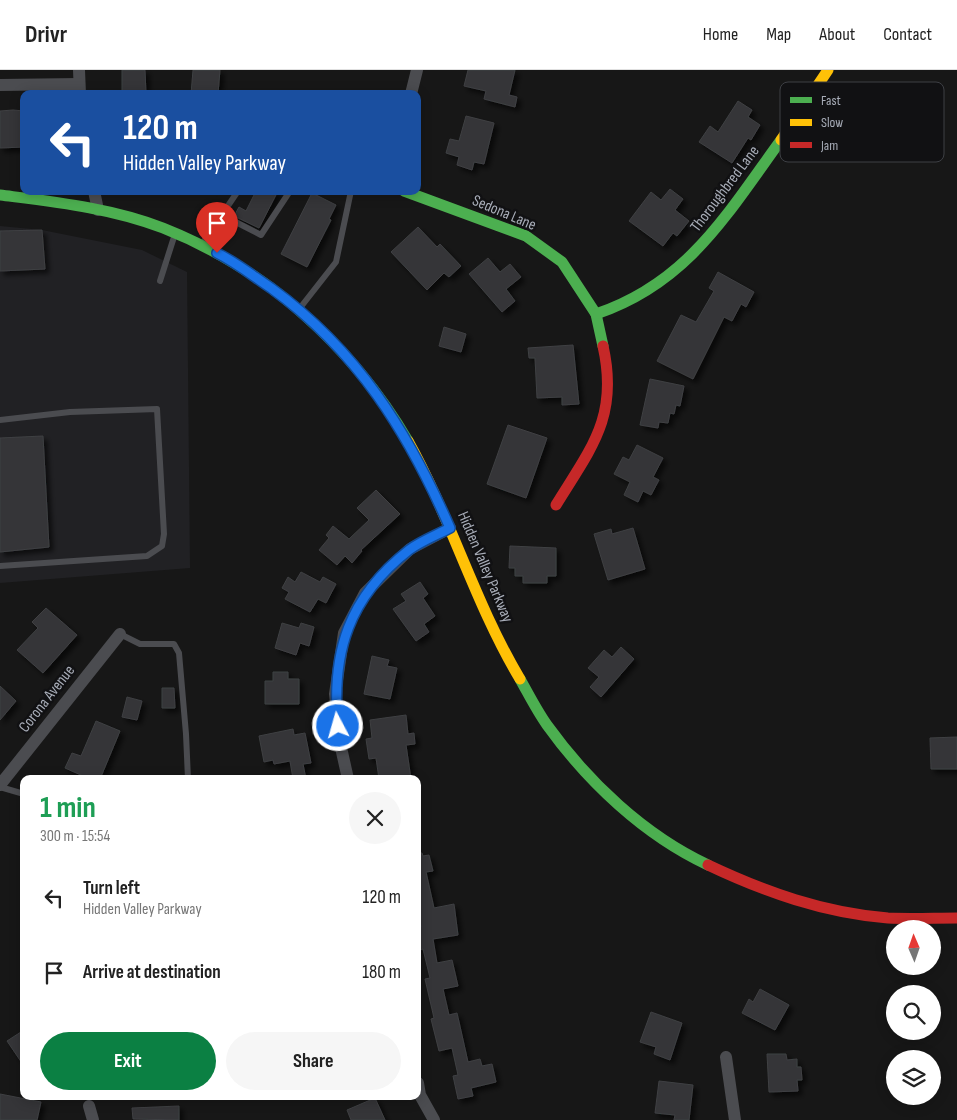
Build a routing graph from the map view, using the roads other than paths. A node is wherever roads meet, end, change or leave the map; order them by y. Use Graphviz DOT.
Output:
graph roads {
  1 [pos="79,70"];
  2 [pos="417,70"];
  3 [pos="828,70"];
  4 [pos="820,82"];
  5 [pos="0,85"];
  6 [pos="79,89"];
  7 [pos="412,90"];
  8 [pos="780,143"];
  9 [pos="0,195"];
  10 [pos="95,195"];
  11 [pos="235,195"];
  12 [pos="287,195"];
  13 [pos="350,195"];
  14 [pos="415,195"];
  15 [pos="55,196"];
  16 [pos="98,210"];
  17 [pos="222,215"];
  18 [pos="175,234"];
  19 [pos="201,246"];
  20 [pos="160,281"];
  21 [pos="299,309"];
  22 [pos="596,314"];
  23 [pos="0,420"];
  24 [pos="556,505"];
  25 [pos="450,528"];
  26 [pos="0,566"];
  27 [pos="120,634"];
  28 [pos="188,775"];
  29 [pos="347,775"];
  30 [pos="0,786"];
  31 [pos="20,793"];
  32 [pos="957,918"];
  33 [pos="726,1057"];
  34 [pos="421,1098"];
  35 [pos="90,1106"];
  36 [pos="93,1120"];
  37 [pos="434,1120"];
  38 [pos="735,1120"];
  1 -- 6 [label="street"];
  2 -- 7 [label="street"];
  3 -- 4 [label="main road, Thoroughbred Lane"];
  5 -- 6 [label="street"];
  8 -- 22 [label="main road, Thoroughbred Lane"];
  9 -- 15 [label="main road, Hidden Valley Parkway"];
  10 -- 16 [label="street"];
  11 -- 17 [label="lane"];
  12 -- 17 [label="lane"];
  13 -- 21 [label="lane"];
  14 -- 22 [label="main road, Sedona Lane"];
  15 -- 16 [label="main road, Hidden Valley Parkway"];
  16 -- 18 [label="main road, Hidden Valley Parkway"];
  17 -- 19 [label="lane"];
  18 -- 19 [label="main road, Hidden Valley Parkway"];
  18 -- 20 [label="lane"];
  19 -- 21 [label="main road, Hidden Valley Parkway"];
  21 -- 25 [label="main road, Hidden Valley Parkway"];
  22 -- 24 [label="main road, Sedona Lane"];
  23 -- 26 [label="lane"];
  25 -- 29 [label="street"];
  25 -- 32 [label="main road, Hidden Valley Parkway"];
  27 -- 28 [label="lane"];
  27 -- 30 [label="street, Corona Avenue"];
  30 -- 31 [label="lane"];
  33 -- 38 [label="street"];
  34 -- 37 [label="street"];
  35 -- 36 [label="street"];
}
